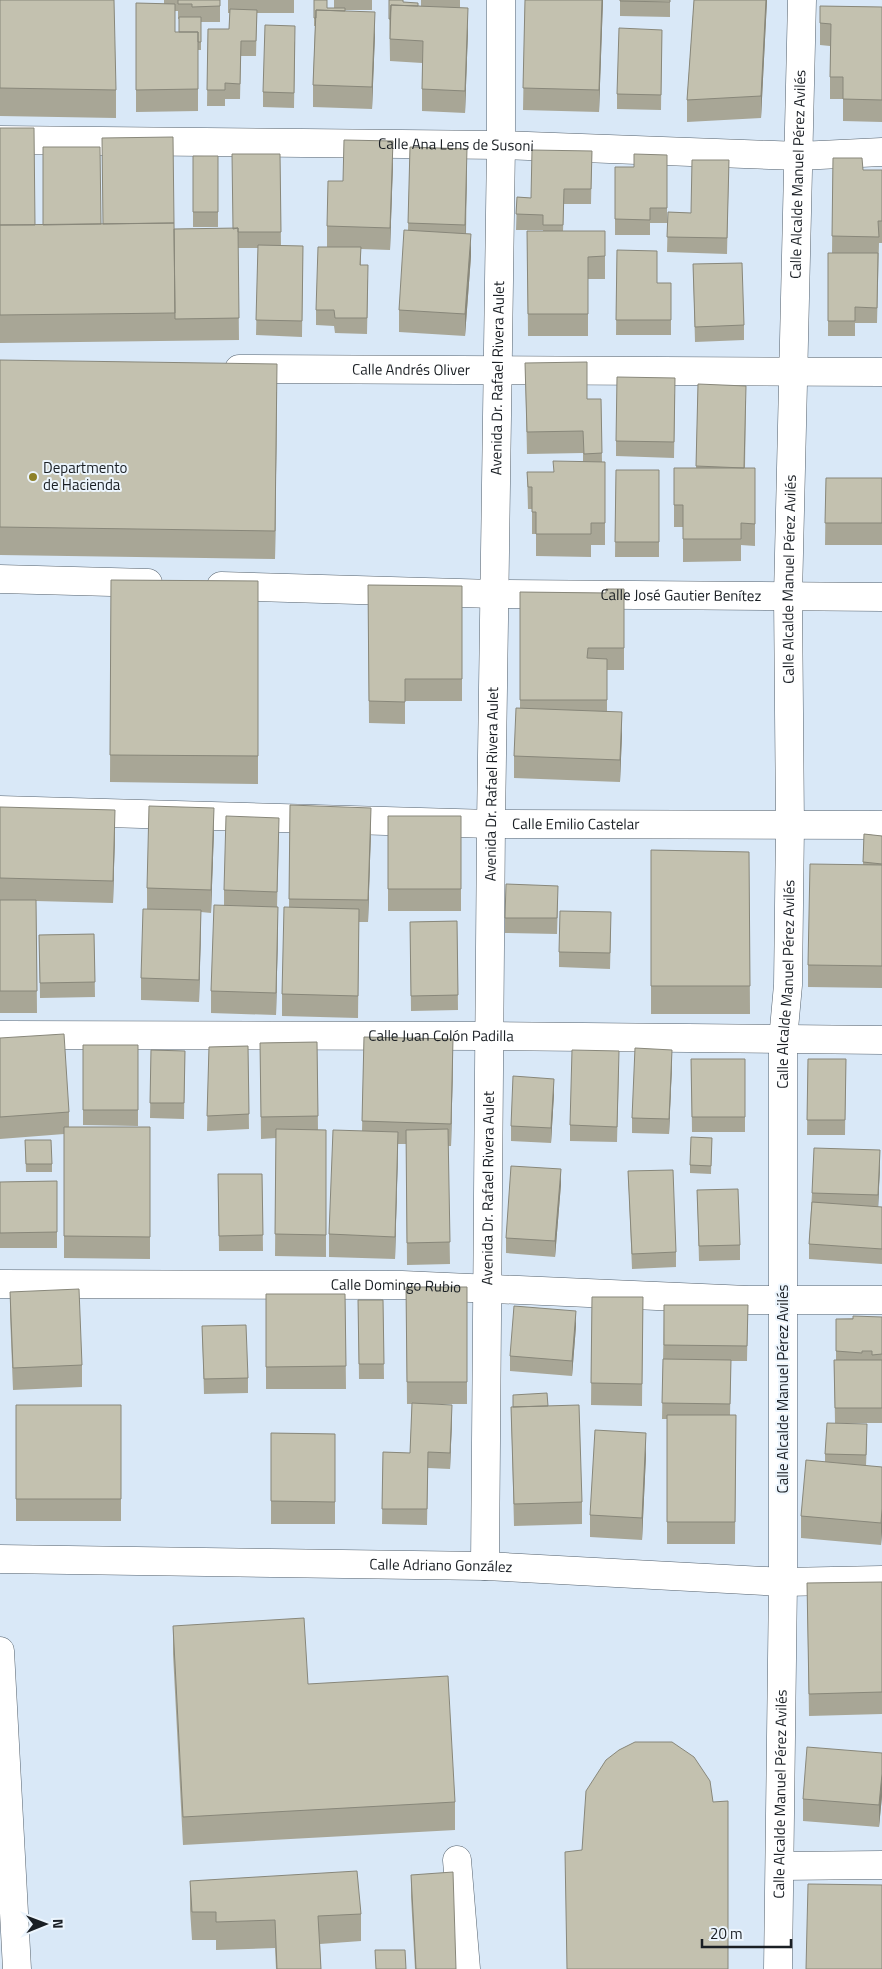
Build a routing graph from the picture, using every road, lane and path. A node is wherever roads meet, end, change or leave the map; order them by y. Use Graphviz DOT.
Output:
graph roads {
  1 [pos="501,0"];
  2 [pos="802,0"];
  3 [pos="0,140"];
  4 [pos="501,145"];
  5 [pos="882,152"];
  6 [pos="799,156"];
  7 [pos="219,369"];
  8 [pos="498,370"];
  9 [pos="882,372"];
  10 [pos="795,373"];
  11 [pos="0,579"];
  12 [pos="494,594"];
  13 [pos="788,596"];
  14 [pos="882,597"];
  15 [pos="0,810"];
  16 [pos="491,824"];
  17 [pos="882,825"];
  18 [pos="790,826"];
  19 [pos="0,1035"];
  20 [pos="490,1036"];
  21 [pos="783,1040"];
  22 [pos="882,1040"];
  23 [pos="0,1284"];
  24 [pos="487,1288"];
  25 [pos="784,1300"];
  26 [pos="882,1300"];
  27 [pos="0,1560"];
  28 [pos="485,1566"];
  29 [pos="882,1580"];
  30 [pos="783,1582"];
  31 [pos="0,1651"];
  32 [pos="2,1718"];
  33 [pos="457,1860"];
  34 [pos="882,1865"];
  35 [pos="780,1866"];
  36 [pos="7,1892"];
  37 [pos="17,1969"];
  38 [pos="466,1969"];
  39 [pos="778,1969"];
  1 -- 4 [label="street, Avenida Dr. Rafael Rivera Aulet"];
  2 -- 6 [label="street, Calle Alcalde Manuel Pérez Avilés"];
  3 -- 4 [label="street, Calle Ana Lens de Susoni"];
  4 -- 6 [label="street, Calle Ana Lens de Susoni"];
  4 -- 8 [label="street, Avenida Dr. Rafael Rivera Aulet"];
  5 -- 6 [label="street, Calle Ana Lens de Susoni"];
  6 -- 10 [label="street, Calle Alcalde Manuel Pérez Avilés"];
  7 -- 8 [label="street, Calle Andrés Oliver"];
  8 -- 10 [label="street, Calle Andrés Oliver"];
  8 -- 12 [label="street, Avenida Dr. Rafael Rivera Aulet"];
  9 -- 10 [label="street, Calle Andrés Oliver"];
  10 -- 13 [label="street, Calle Alcalde Manuel Pérez Avilés"];
  11 -- 12 [label="street, Calle José Gautier Benítez"];
  12 -- 13 [label="street, Calle José Gautier Benítez"];
  12 -- 16 [label="street, Avenida Dr. Rafael Rivera Aulet"];
  13 -- 14 [label="street, Calle José Gautier Benítez"];
  13 -- 18 [label="street, Calle Alcalde Manuel Pérez Avilés"];
  15 -- 16 [label="street, Calle Emilio Castelar"];
  16 -- 18 [label="street, Calle Emilio Castelar"];
  16 -- 20 [label="street, Avenida Dr. Rafael Rivera Aulet"];
  17 -- 18 [label="street, Calle Emilio Castelar"];
  18 -- 21 [label="street, Calle Alcalde Manuel Pérez Avilés"];
  19 -- 20 [label="street, Calle Juan Colón Padilla"];
  20 -- 21 [label="street, Calle Juan Colón Padilla"];
  20 -- 24 [label="street, Avenida Dr. Rafael Rivera Aulet"];
  21 -- 22 [label="street, Calle Juan Colón Padilla"];
  21 -- 25 [label="street, Calle Alcalde Manuel Pérez Avilés"];
  23 -- 24 [label="street, Calle Domingo Rubio"];
  24 -- 25 [label="street, Calle Domingo Rubio"];
  24 -- 28 [label="street, Avenida Dr. Rafael Rivera Aulet"];
  25 -- 26 [label="street, Calle Domingo Rubio"];
  25 -- 30 [label="street, Calle Alcalde Manuel Pérez Avilés"];
  27 -- 28 [label="street, Calle Adriano González"];
  28 -- 30 [label="street, Calle Adriano González"];
  29 -- 30 [label="street, Calle Adriano González"];
  30 -- 35 [label="street, Calle Alcalde Manuel Pérez Avilés"];
  31 -- 32 [label="street"];
  32 -- 36 [label="street"];
  33 -- 38 [label="street"];
  34 -- 35 [label="street"];
  35 -- 39 [label="street, Calle Alcalde Manuel Pérez Avilés"];
  36 -- 37 [label="street"];
}
